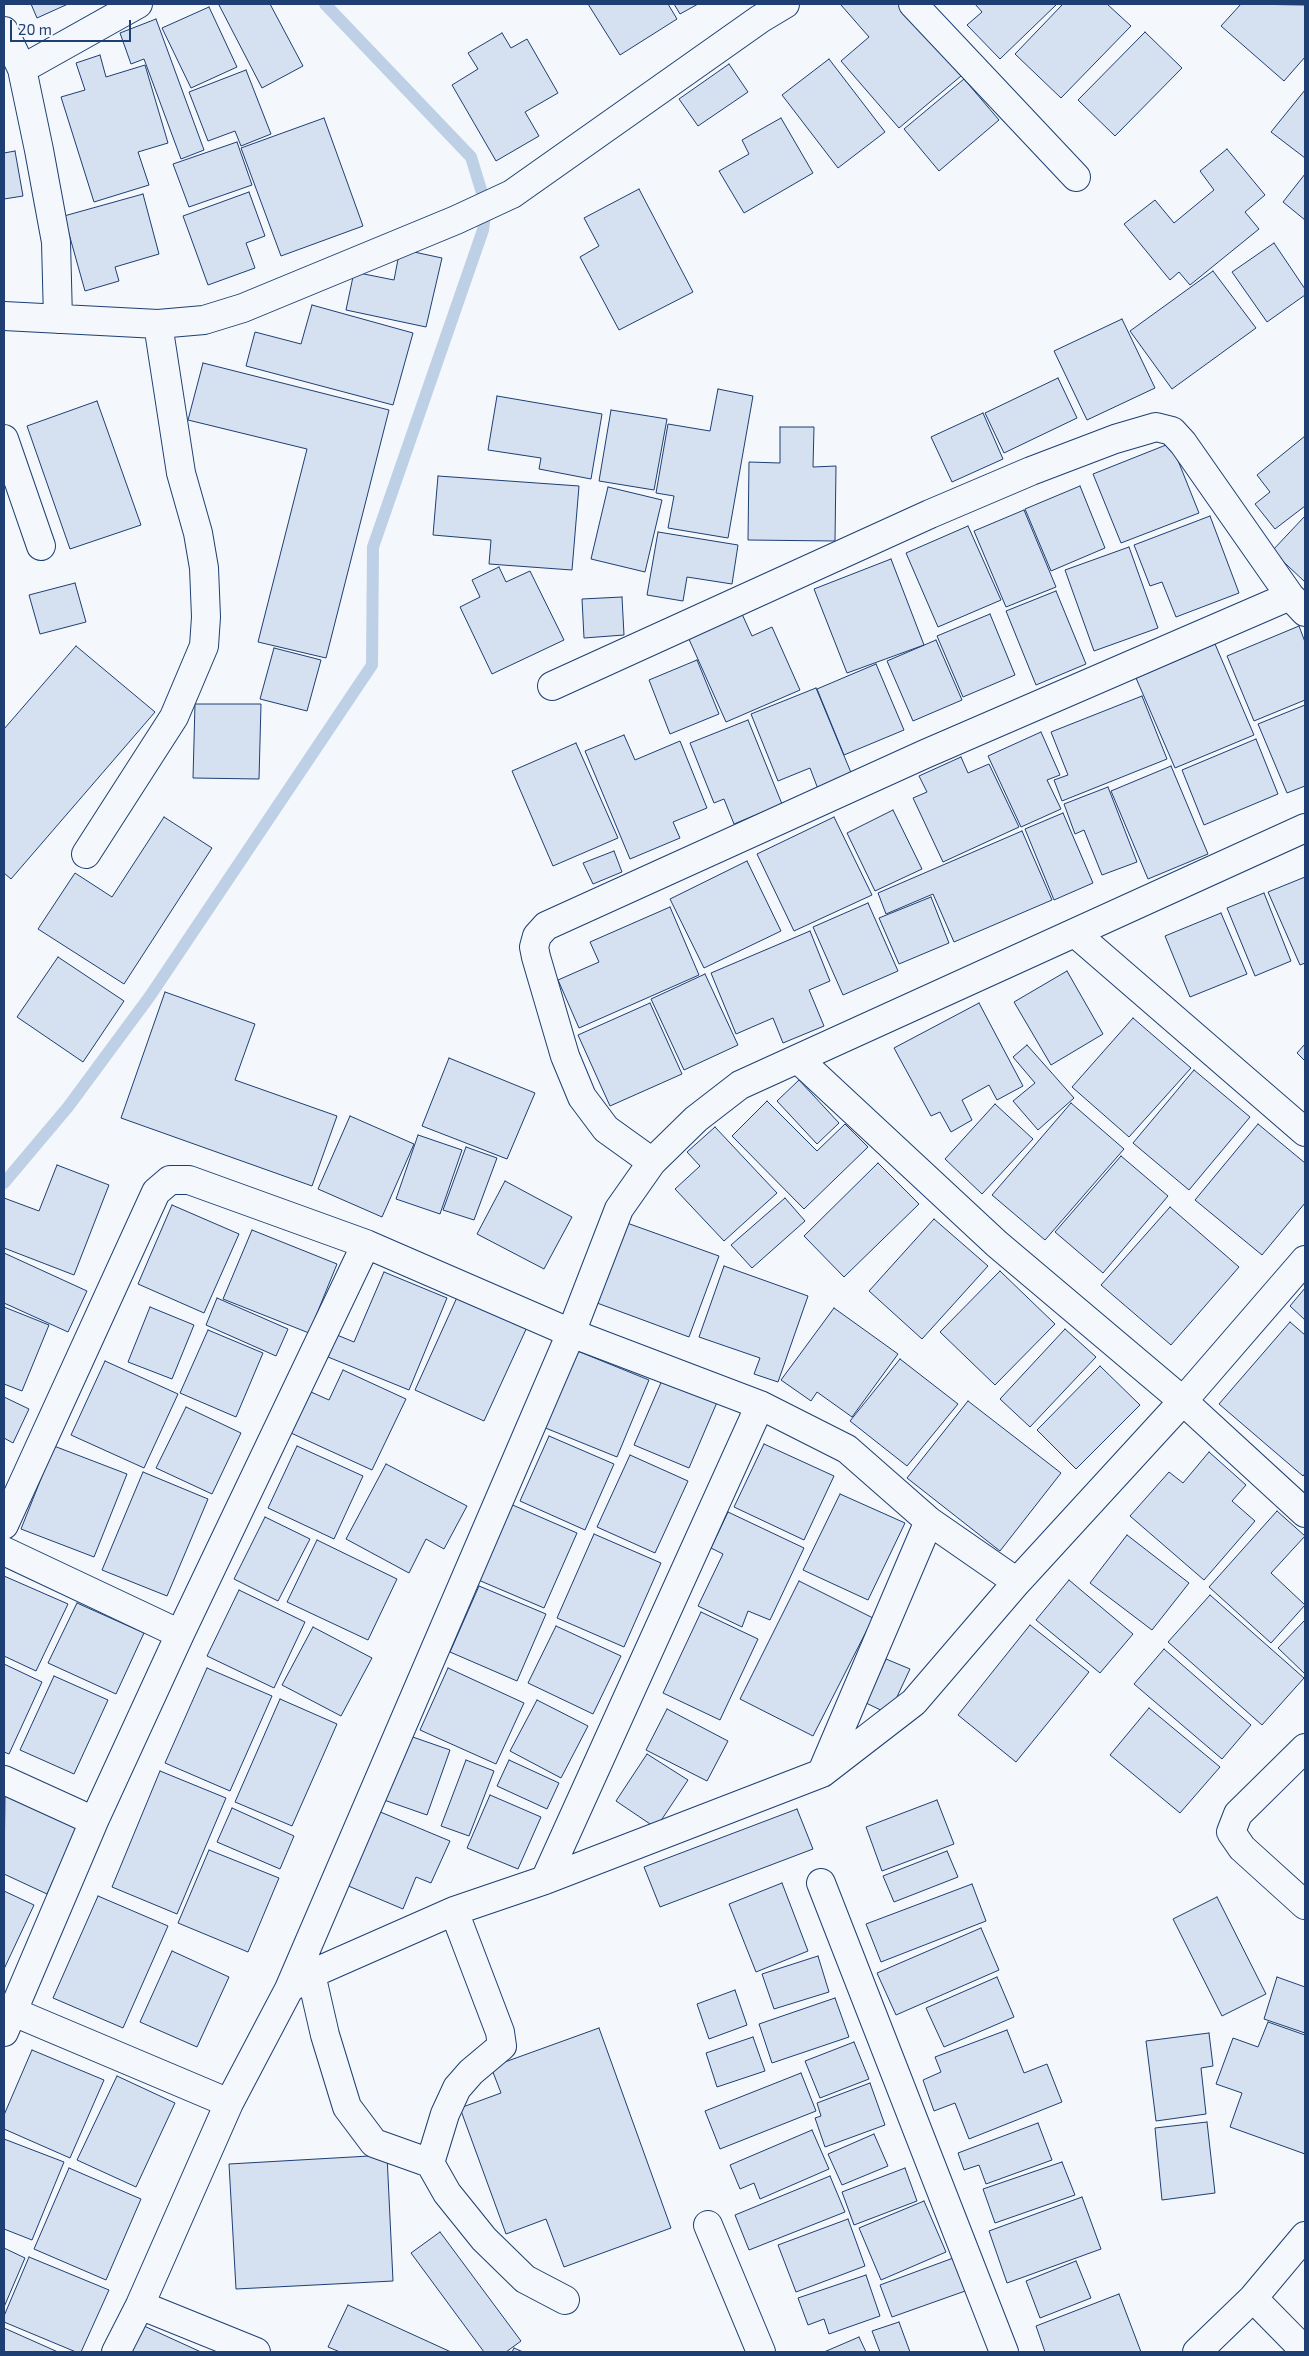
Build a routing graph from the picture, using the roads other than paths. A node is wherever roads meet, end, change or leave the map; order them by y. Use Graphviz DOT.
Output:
graph roads {
  1 [pos="138,4"];
  2 [pos="785,4"];
  3 [pos="913,4"];
  4 [pos="4,31"];
  5 [pos="22,68"];
  6 [pos="1076,178"];
  7 [pos="4,316"];
  8 [pos="58,319"];
  9 [pos="158,324"];
  10 [pos="4,439"];
  11 [pos="41,546"];
  12 [pos="1298,604"];
  13 [pos="552,686"];
  14 [pos="1305,828"];
  15 [pos="86,854"];
  16 [pos="1075,933"];
  17 [pos="798,1060"];
  18 [pos="1305,1132"];
  19 [pos="652,1162"];
  20 [pos="366,1244"];
  21 [pos="1305,1260"];
  22 [pos="571,1333"];
  23 [pos="1183,1401"];
  24 [pos="760,1406"];
  25 [pos="1305,1513"];
  26 [pos="930,1521"];
  27 [pos="4,1525"];
  28 [pos="4,1551"];
  29 [pos="1017,1582"];
  30 [pos="180,1634"];
  31 [pos="1305,1748"];
  32 [pos="822,1773"];
  33 [pos="4,1780"];
  34 [pos="94,1821"];
  35 [pos="545,1880"];
  36 [pos="821,1883"];
  37 [pos="1305,1905"];
  38 [pos="454,1912"];
  39 [pos="311,1974"];
  40 [pos="289,1989"];
  41 [pos="7,2018"];
  42 [pos="229,2103"];
  43 [pos="430,2163"];
  44 [pos="708,2225"];
  45 [pos="1305,2236"];
  46 [pos="1253,2298"];
  47 [pos="565,2300"];
  48 [pos="140,2305"];
  49 [pos="1305,2351"];
  50 [pos="116,2352"];
  51 [pos="256,2352"];
  52 [pos="761,2352"];
  53 [pos="1004,2352"];
  54 [pos="1197,2352"];
  1 -- 5 [label="street"];
  2 -- 9 [label="street"];
  3 -- 6 [label="street"];
  4 -- 5 [label="street"];
  5 -- 8 [label="street"];
  7 -- 8 [label="street"];
  8 -- 9 [label="street"];
  9 -- 15 [label="street"];
  10 -- 11 [label="street"];
  12 -- 13 [label="street"];
  12 -- 19 [label="street"];
  14 -- 16 [label="street"];
  16 -- 17 [label="street"];
  16 -- 18 [label="street"];
  17 -- 19 [label="street"];
  17 -- 23 [label="street"];
  19 -- 22 [label="street"];
  20 -- 22 [label="street"];
  20 -- 27 [label="street"];
  20 -- 30 [label="street"];
  21 -- 23 [label="street"];
  22 -- 24 [label="street"];
  22 -- 40 [label="street"];
  23 -- 25 [label="street"];
  23 -- 29 [label="street"];
  24 -- 26 [label="street"];
  24 -- 35 [label="street"];
  26 -- 29 [label="street"];
  26 -- 32 [label="street"];
  28 -- 30 [label="street"];
  29 -- 32 [label="street"];
  30 -- 34 [label="street"];
  31 -- 37 [label="street"];
  32 -- 35 [label="street"];
  33 -- 34 [label="street"];
  34 -- 41 [label="street"];
  35 -- 38 [label="street"];
  36 -- 53 [label="street"];
  38 -- 39 [label="street"];
  38 -- 43 [label="street"];
  39 -- 40 [label="street"];
  39 -- 43 [label="street"];
  40 -- 42 [label="street"];
  41 -- 42 [label="street"];
  42 -- 48 [label="street"];
  43 -- 47 [label="street"];
  44 -- 52 [label="street"];
  45 -- 46 [label="street"];
  46 -- 49 [label="street"];
  46 -- 54 [label="street"];
  48 -- 50 [label="street"];
  48 -- 51 [label="street"];
}
